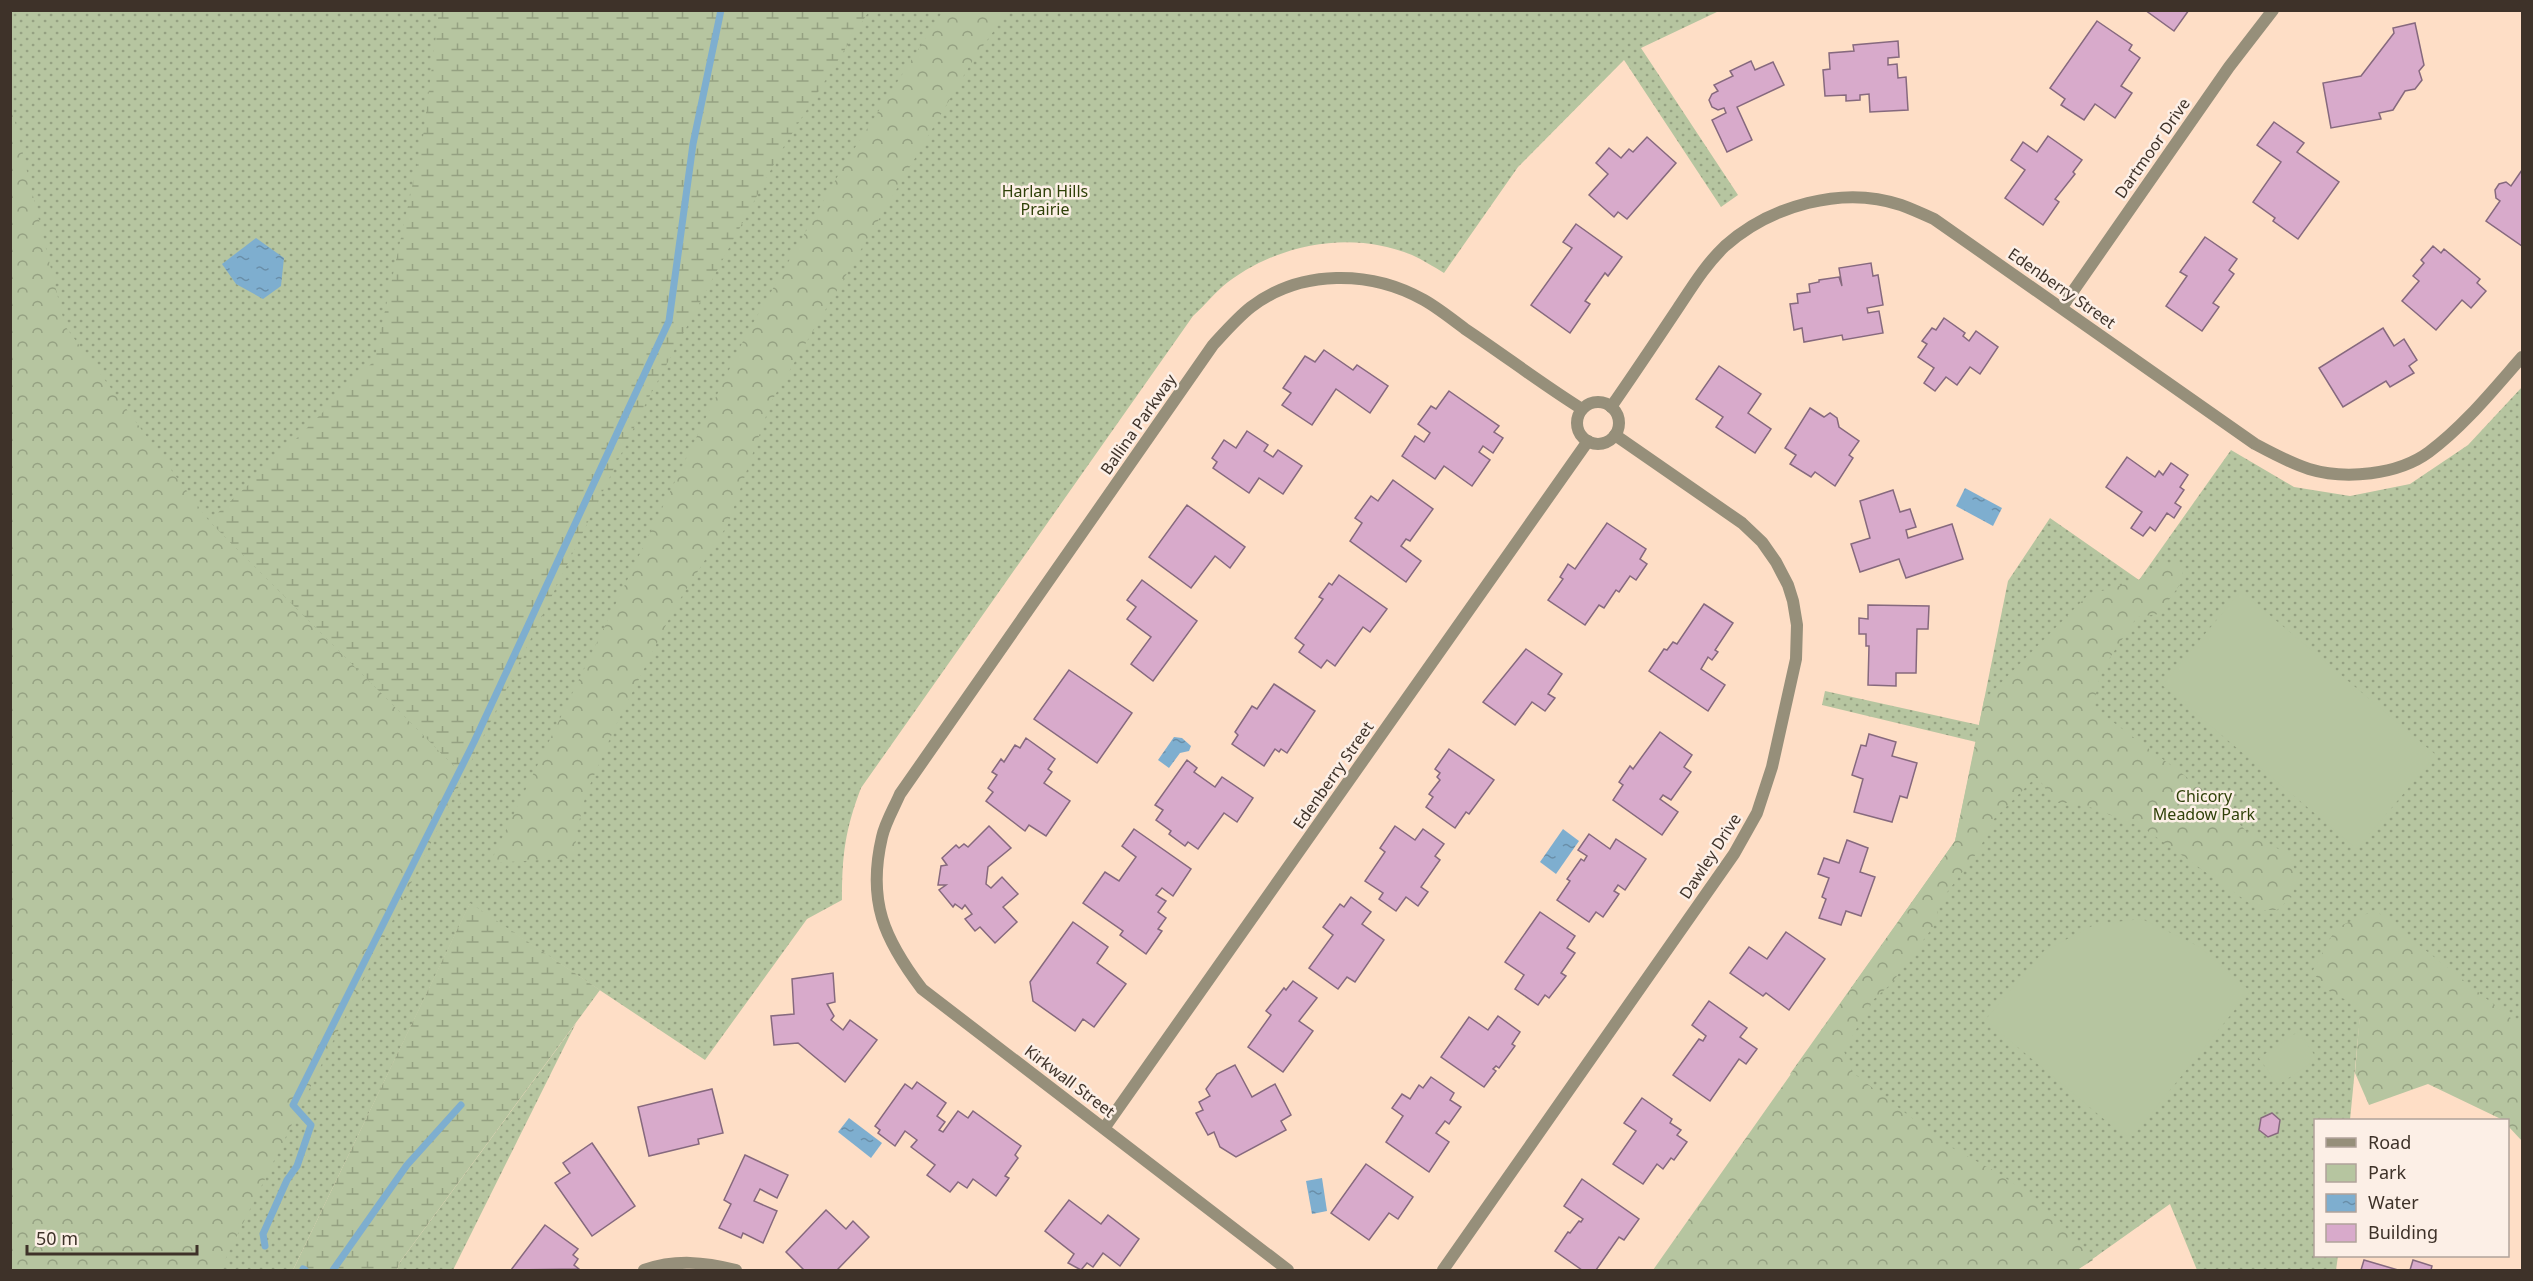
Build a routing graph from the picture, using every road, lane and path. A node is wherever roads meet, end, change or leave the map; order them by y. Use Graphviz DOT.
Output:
graph roads {
  1 [pos="2273,10"];
  2 [pos="2062,307"];
  3 [pos="2523,357"];
  4 [pos="1611,407"];
  5 [pos="1582,409"];
  6 [pos="1615,435"];
  7 [pos="1588,441"];
  8 [pos="875,887"];
  9 [pos="1105,1127"];
  10 [pos="644,1270"];
  11 [pos="736,1270"];
  12 [pos="1288,1270"];
  13 [pos="1443,1270"];
  1 -- 2 [label="street, Dartmoor Drive"];
  2 -- 3 [label="street, Edenberry Street"];
  2 -- 4 [label="street, Edenberry Street"];
  4 -- 5 [label="street"];
  4 -- 6 [label="street"];
  5 -- 7 [label="street"];
  5 -- 8 [label="street, Ballina Parkway"];
  6 -- 7 [label="street"];
  6 -- 13 [label="street, Dawley Drive"];
  7 -- 9 [label="street, Edenberry Street"];
  8 -- 9 [label="street, Kirkwall Street"];
  9 -- 12 [label="street, Kirkwall Street"];
  10 -- 11 [label="street"];
}
